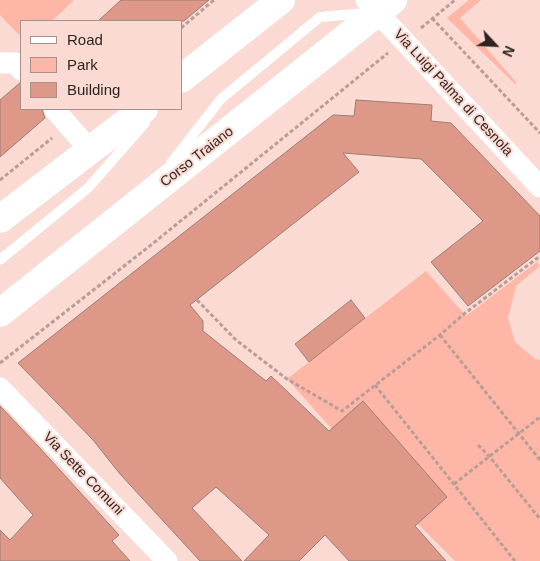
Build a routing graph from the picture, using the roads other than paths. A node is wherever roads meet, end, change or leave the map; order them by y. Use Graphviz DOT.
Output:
graph roads {
  1 [pos="281,0"];
  2 [pos="379,4"];
  3 [pos="0,63"];
  4 [pos="20,69"];
  5 [pos="183,78"];
  6 [pos="55,110"];
  7 [pos="143,110"];
  8 [pos="156,110"];
  9 [pos="91,151"];
  10 [pos="540,187"];
  11 [pos="0,219"];
  12 [pos="0,260"];
  13 [pos="0,313"];
  14 [pos="0,388"];
  15 [pos="167,561"];
  1 -- 5 [label="main road"];
  2 -- 10 [label="street, Via Luigi Palma di Cesnola"];
  2 -- 13 [label="main road, Corso Traiano"];
  3 -- 4 [label="street"];
  6 -- 9 [label="street"];
  7 -- 9 [label="main road"];
  8 -- 12 [label="lane"];
  9 -- 11 [label="main road"];
  14 -- 15 [label="street, Via Sette Comuni"];
}
